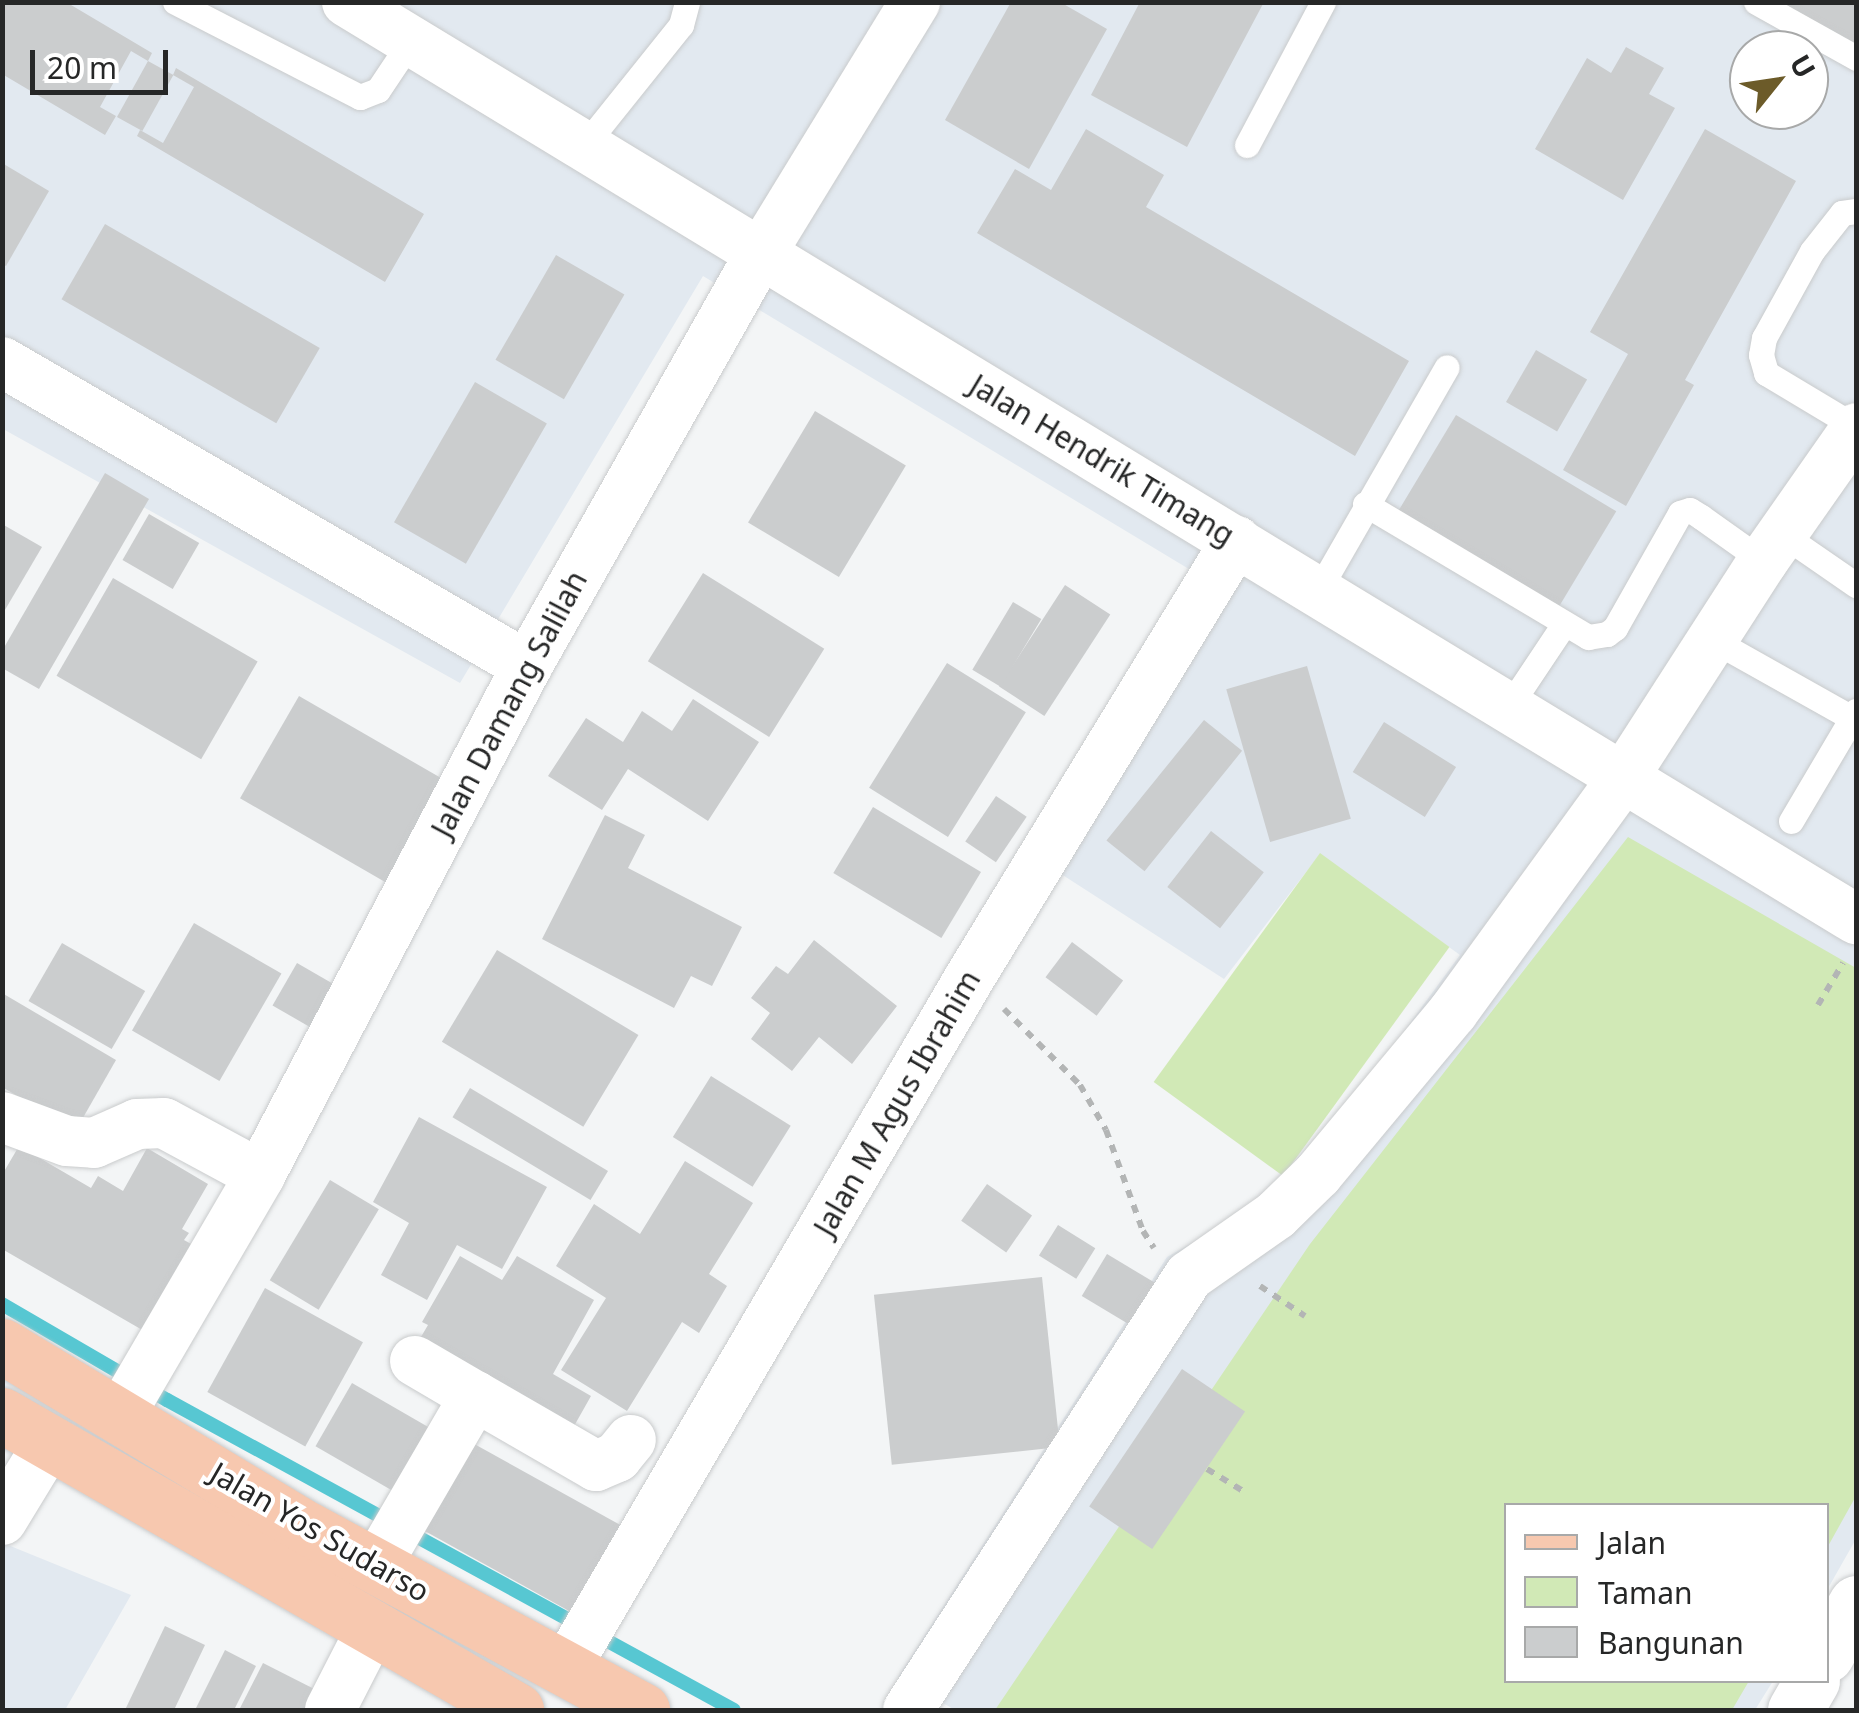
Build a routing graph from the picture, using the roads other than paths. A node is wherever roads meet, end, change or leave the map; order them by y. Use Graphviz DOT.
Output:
graph roads {
  1 [pos="175,2"];
  2 [pos="347,2"];
  3 [pos="687,2"];
  4 [pos="915,2"];
  5 [pos="1322,2"];
  6 [pos="1756,2"];
  7 [pos="410,42"];
  8 [pos="1856,58"];
  9 [pos="1247,145"];
  10 [pos="584,146"];
  11 [pos="1856,211"];
  12 [pos="760,255"];
  13 [pos="2,362"];
  14 [pos="1447,367"];
  15 [pos="1856,427"];
  16 [pos="1365,504"];
  17 [pos="1236,540"];
  18 [pos="1772,548"];
  19 [pos="1856,585"];
  20 [pos="1318,590"];
  21 [pos="1564,624"];
  22 [pos="1713,640"];
  23 [pos="528,666"];
  24 [pos="1508,708"];
  25 [pos="1854,715"];
  26 [pos="1622,778"];
  27 [pos="1791,821"];
  28 [pos="1854,934"];
  29 [pos="2,1117"];
  30 [pos="260,1175"];
  31 [pos="2,1346"];
  32 [pos="415,1361"];
  33 [pos="133,1395"];
  34 [pos="474,1396"];
  35 [pos="2,1414"];
  36 [pos="631,1440"];
  37 [pos="50,1441"];
  38 [pos="2,1520"];
  39 [pos="376,1566"];
  40 [pos="1856,1602"];
  41 [pos="372,1628"];
  42 [pos="1829,1650"];
  43 [pos="565,1669"];
  44 [pos="1810,1683"];
  45 [pos="330,1710"];
  46 [pos="516,1710"];
  47 [pos="642,1710"];
  48 [pos="908,1710"];
  49 [pos="1795,1710"];
  1 -- 7 [label="lane"];
  2 -- 7 [label="street, Jalan Hendrik Timang"];
  3 -- 10 [label="lane"];
  4 -- 12 [label="street, Jalan Damang Salilah"];
  5 -- 9 [label="lane"];
  6 -- 8 [label="lane"];
  7 -- 10 [label="street, Jalan Hendrik Timang"];
  10 -- 12 [label="street, Jalan Hendrik Timang"];
  11 -- 15 [label="lane"];
  12 -- 17 [label="street, Jalan Hendrik Timang"];
  12 -- 23 [label="street, Jalan Damang Salilah"];
  13 -- 23 [label="street"];
  14 -- 16 [label="lane"];
  15 -- 18 [label="street"];
  16 -- 20 [label="lane"];
  16 -- 21 [label="lane"];
  17 -- 20 [label="street, Jalan Hendrik Timang"];
  17 -- 43 [label="street, Jalan M Agus Ibrahim"];
  18 -- 19 [label="lane"];
  18 -- 21 [label="lane"];
  18 -- 22 [label="street"];
  20 -- 24 [label="street, Jalan Hendrik Timang"];
  21 -- 24 [label="lane"];
  22 -- 25 [label="lane"];
  22 -- 26 [label="street"];
  23 -- 30 [label="street, Jalan Damang Salilah"];
  24 -- 26 [label="street, Jalan Hendrik Timang"];
  25 -- 27 [label="lane"];
  26 -- 28 [label="street, Jalan Hendrik Timang"];
  26 -- 48 [label="street"];
  29 -- 30 [label="street"];
  30 -- 33 [label="street, Jalan Damang Salilah"];
  31 -- 33 [label="main road, Jalan Yos Sudarso"];
  32 -- 34 [label="street"];
  33 -- 39 [label="main road, Jalan Yos Sudarso"];
  34 -- 36 [label="street"];
  34 -- 39 [label="street"];
  35 -- 37 [label="main road, Jalan Yos Sudarso"];
  37 -- 38 [label="street"];
  37 -- 41 [label="main road, Jalan Yos Sudarso"];
  39 -- 43 [label="main road, Jalan Yos Sudarso"];
  40 -- 42 [label="street"];
  41 -- 45 [label="street"];
  41 -- 46 [label="main road, Jalan Yos Sudarso"];
  43 -- 47 [label="main road, Jalan Yos Sudarso"];
  44 -- 49 [label="street"];
}
